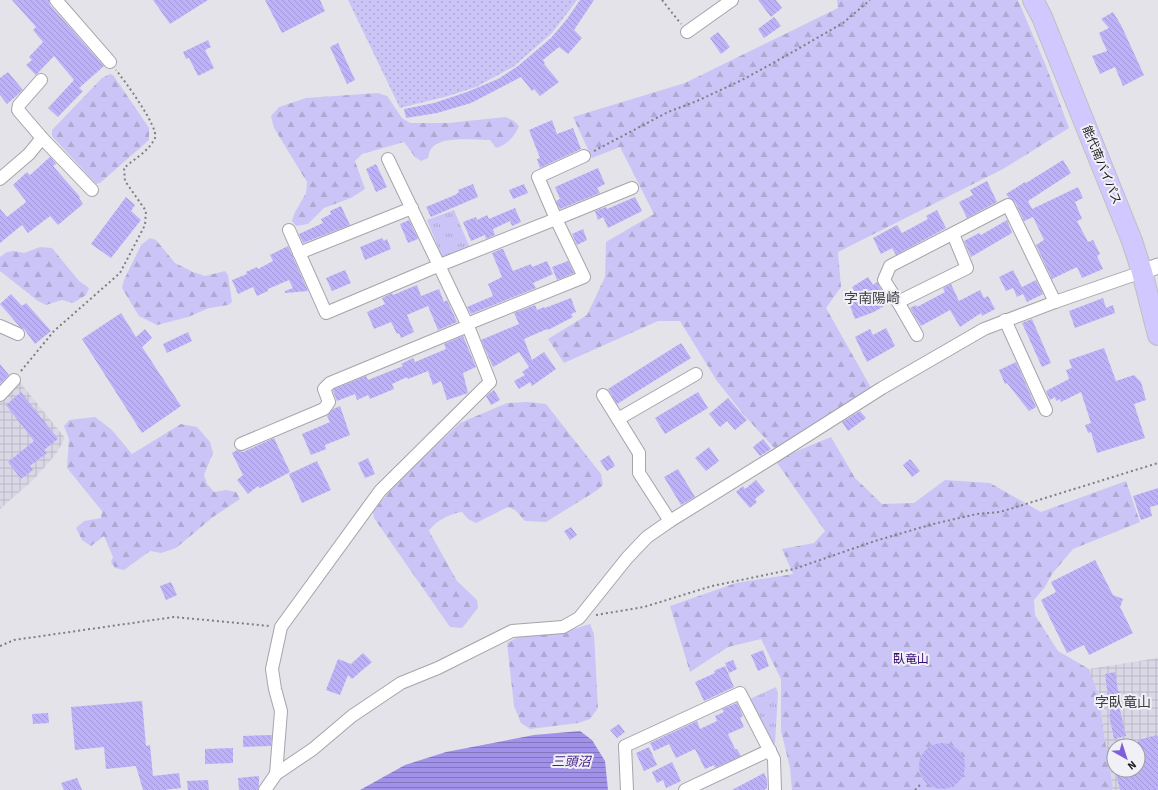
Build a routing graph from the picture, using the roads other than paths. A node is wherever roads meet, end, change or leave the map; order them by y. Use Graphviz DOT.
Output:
graph roads {
  1 [pos="56,0"];
  2 [pos="732,0"];
  3 [pos="1033,0"];
  4 [pos="687,32"];
  5 [pos="110,62"];
  6 [pos="41,80"];
  7 [pos="42,138"];
  8 [pos="584,156"];
  9 [pos="388,159"];
  10 [pos="0,180"];
  11 [pos="632,188"];
  12 [pos="92,190"];
  13 [pos="412,208"];
  14 [pos="556,219"];
  15 [pos="289,230"];
  16 [pos="953,234"];
  17 [pos="299,254"];
  18 [pos="440,265"];
  19 [pos="1150,269"];
  20 [pos="898,302"];
  21 [pos="1055,302"];
  22 [pos="1005,320"];
  23 [pos="468,325"];
  24 [pos="0,326"];
  25 [pos="18,334"];
  26 [pos="917,335"];
  27 [pos="1158,335"];
  28 [pos="696,374"];
  29 [pos="14,380"];
  30 [pos="0,395"];
  31 [pos="603,395"];
  32 [pos="1046,410"];
  33 [pos="618,420"];
  34 [pos="241,444"];
  35 [pos="670,521"];
  36 [pos="770,750"];
  37 [pos="276,774"];
  38 [pos="265,790"];
  39 [pos="627,790"];
  40 [pos="685,790"];
  41 [pos="775,790"];
  1 -- 5 [label="street"];
  2 -- 4 [label="street"];
  3 -- 19 [label="highway, 能代南バイパス"];
  6 -- 7 [label="street"];
  7 -- 10 [label="street"];
  7 -- 12 [label="street"];
  8 -- 14 [label="street"];
  9 -- 13 [label="street"];
  11 -- 14 [label="street"];
  13 -- 17 [label="street"];
  13 -- 18 [label="street"];
  14 -- 18 [label="street"];
  14 -- 23 [label="street"];
  15 -- 17 [label="street"];
  16 -- 20 [label="street"];
  16 -- 20 [label="street"];
  16 -- 21 [label="street"];
  17 -- 18 [label="street"];
  18 -- 23 [label="street"];
  19 -- 21 [label="street"];
  19 -- 27 [label="highway, 能代南バイパス"];
  20 -- 26 [label="street"];
  21 -- 22 [label="street"];
  22 -- 32 [label="street"];
  22 -- 35 [label="street"];
  23 -- 34 [label="street"];
  23 -- 37 [label="street"];
  24 -- 25 [label="street"];
  28 -- 33 [label="street"];
  29 -- 30 [label="street"];
  31 -- 33 [label="street"];
  33 -- 35 [label="street"];
  35 -- 37 [label="street"];
  36 -- 39 [label="street"];
  36 -- 40 [label="street"];
  36 -- 41 [label="street"];
  37 -- 38 [label="street"];
}
